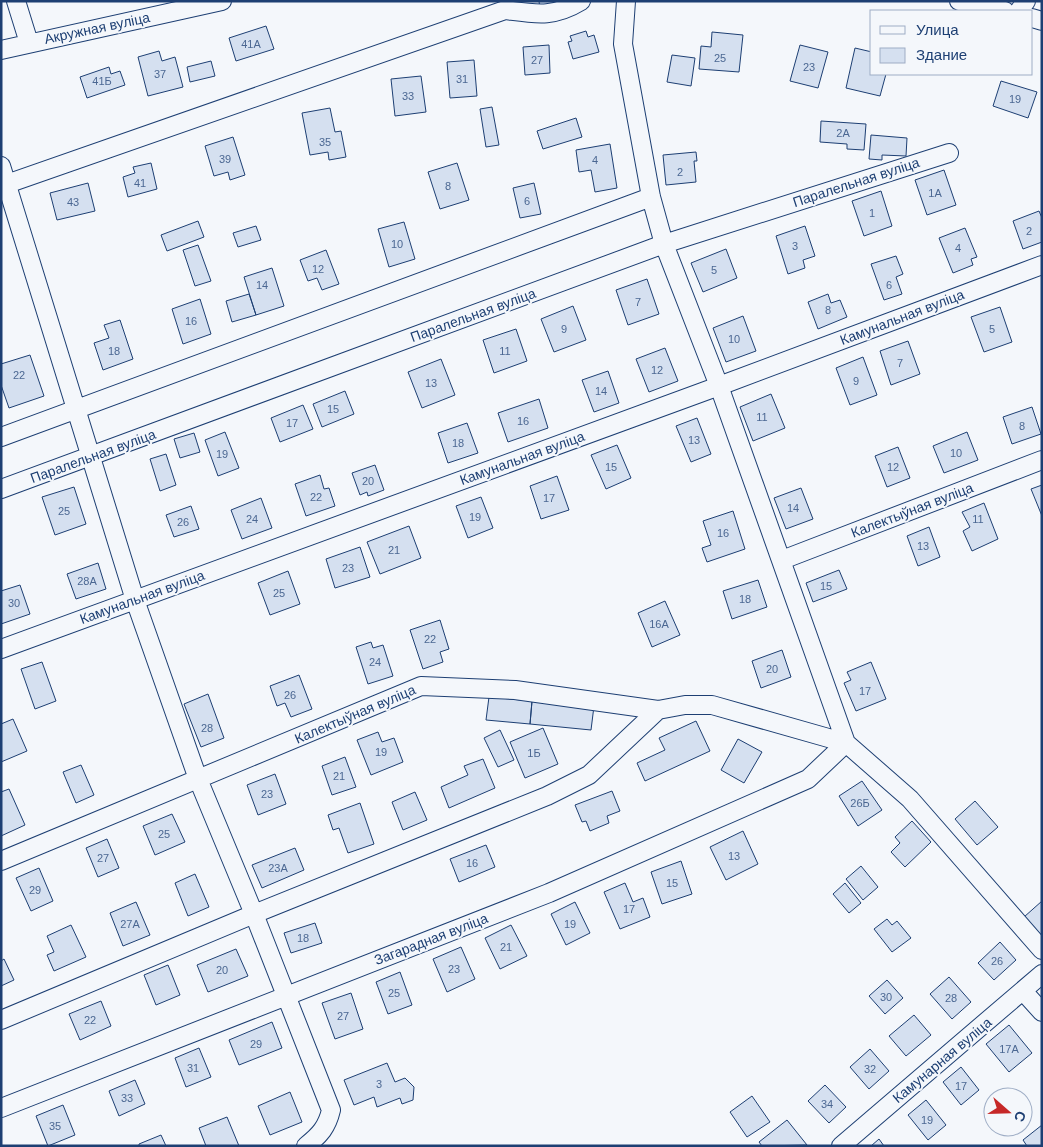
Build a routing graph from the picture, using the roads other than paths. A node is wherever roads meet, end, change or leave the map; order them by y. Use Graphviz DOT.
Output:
graph roads {
  1 [pos="16,1"];
  2 [pos="222,1"];
  3 [pos="581,1"];
  4 [pos="626,1"];
  5 [pos="959,1"];
  6 [pos="183,5"];
  7 [pos="1000,10"];
  8 [pos="29,43"];
  9 [pos="1,50"];
  10 [pos="949,153"];
  11 [pos="1,166"];
  12 [pos="4,185"];
  13 [pos="651,197"];
  14 [pos="664,244"];
  15 [pos="1042,265"];
  16 [pos="719,386"];
  17 [pos="78,410"];
  18 [pos="1,437"];
  19 [pos="92,457"];
  20 [pos="1042,460"];
  21 [pos="1,489"];
  22 [pos="782,560"];
  23 [pos="135,600"];
  24 [pos="1,649"];
  25 [pos="658,710"];
  26 [pos="846,743"];
  27 [pos="198,780"];
  28 [pos="1,861"];
  29 [pos="254,914"];
  30 [pos="1042,950"];
  31 [pos="1042,974"];
  32 [pos="1023,991"];
  33 [pos="285,995"];
  34 [pos="1042,1012"];
  35 [pos="1,1020"];
  36 [pos="1,1108"];
  37 [pos="306,1146"];
  38 [pos="841,1146"];
  1 -- 8 [label="street"];
  2 -- 6 [label="street, Акружная вуліца"];
  3 -- 12 [label="street"];
  4 -- 13 [label="street"];
  5 -- 7 [label="street"];
  6 -- 8 [label="street, Акружная вуліца"];
  8 -- 9 [label="street, Акружная вуліца"];
  10 -- 14 [label="street, Паралельная вуліца"];
  11 -- 12 [label="street"];
  12 -- 17 [label="street"];
  13 -- 14 [label="street"];
  13 -- 17 [label="street"];
  14 -- 16 [label="street"];
  14 -- 19 [label="street, Паралельная вуліца"];
  15 -- 16 [label="street, Камунальная вуліца"];
  16 -- 22 [label="street"];
  16 -- 23 [label="street, Камунальная вуліца"];
  17 -- 18 [label="street"];
  17 -- 19 [label="street"];
  19 -- 21 [label="street, Паралельная вуліца"];
  19 -- 23 [label="street"];
  20 -- 22 [label="street, Калектыўная вуліца"];
  22 -- 26 [label="street"];
  23 -- 24 [label="street, Камунальная вуліца"];
  23 -- 27 [label="street"];
  25 -- 26 [label="street, Калектыўная вуліца"];
  25 -- 27 [label="street, Калектыўная вуліца"];
  25 -- 29 [label="street"];
  26 -- 30 [label="street"];
  26 -- 33 [label="street, Загарадная вуліца"];
  27 -- 28 [label="street, Калектыўная вуліца"];
  27 -- 29 [label="street"];
  29 -- 33 [label="street"];
  29 -- 35 [label="street"];
  31 -- 32 [label="street, Камунарная вуліца"];
  32 -- 34 [label="street"];
  32 -- 38 [label="street, Камунарная вуліца"];
  33 -- 36 [label="street, Загарадная вуліца"];
  33 -- 37 [label="street"];
}
